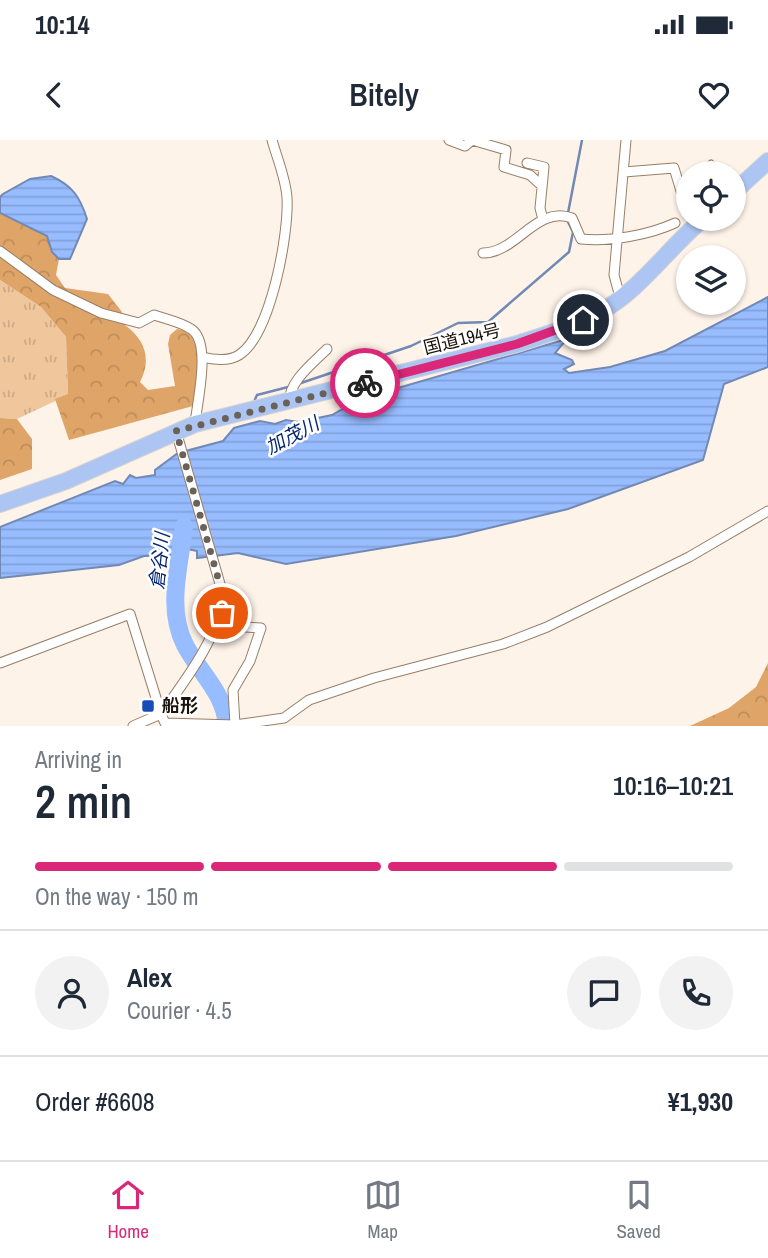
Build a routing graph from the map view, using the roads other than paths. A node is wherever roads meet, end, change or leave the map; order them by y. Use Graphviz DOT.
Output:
graph roads {
  1 [pos="272,140"];
  2 [pos="449,140"];
  3 [pos="472,140"];
  4 [pos="626,140"];
  5 [pos="768,161"];
  6 [pos="527,163"];
  7 [pos="624,172"];
  8 [pos="676,173"];
  9 [pos="746,180"];
  10 [pos="542,186"];
  11 [pos="543,220"];
  12 [pos="675,223"];
  13 [pos="683,231"];
  14 [pos="618,236"];
  15 [pos="0,251"];
  16 [pos="483,253"];
  17 [pos="620,297"];
  18 [pos="327,349"];
  19 [pos="202,358"];
  20 [pos="289,402"];
  21 [pos="195,424"];
  22 [pos="178,436"];
  23 [pos="0,504"];
  24 [pos="768,511"];
  25 [pos="217,625"];
  26 [pos="0,663"];
  27 [pos="160,714"];
  28 [pos="235,725"];
  29 [pos="133,726"];
  1 -- 19 [label="street"];
  2 -- 3 [label="street"];
  3 -- 10 [label="street"];
  4 -- 7 [label="street"];
  5 -- 9 [label="highway"];
  6 -- 10 [label="street"];
  7 -- 8 [label="street"];
  7 -- 14 [label="street"];
  10 -- 11 [label="street"];
  11 -- 14 [label="street"];
  11 -- 16 [label="street"];
  12 -- 14 [label="street"];
  13 -- 17 [label="highway, 国道194号"];
  14 -- 17 [label="street"];
  15 -- 19 [label="street"];
  17 -- 20 [label="highway, 国道194号"];
  18 -- 20 [label="street"];
  19 -- 21 [label="street"];
  20 -- 21 [label="highway, 国道194号"];
  21 -- 22 [label="highway, 国道194号"];
  22 -- 23 [label="highway, 国道194号"];
  22 -- 25 [label="street"];
  24 -- 28 [label="street"];
  25 -- 27 [label="street"];
  25 -- 28 [label="street"];
  26 -- 27 [label="street"];
  27 -- 28 [label="street"];
  27 -- 29 [label="street"];
}
